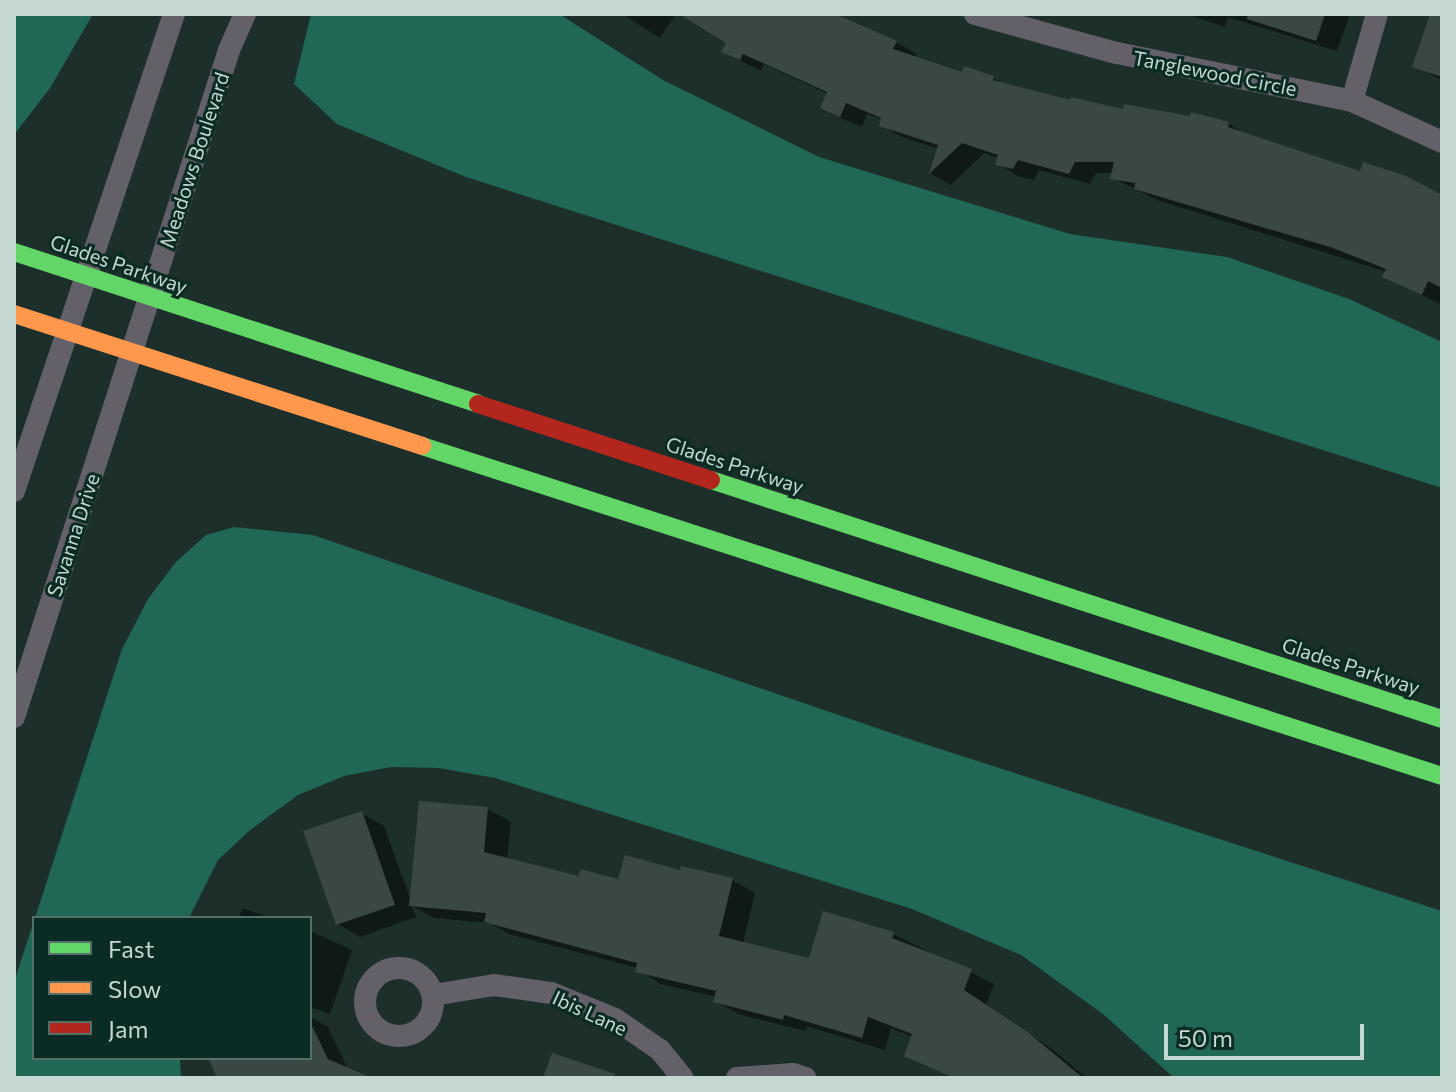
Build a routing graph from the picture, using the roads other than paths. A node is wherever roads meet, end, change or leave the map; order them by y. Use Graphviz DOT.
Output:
graph roads {
  1 [pos="174,14"];
  2 [pos="245,14"];
  3 [pos="1377,14"];
  4 [pos="981,15"];
  5 [pos="1352,101"];
  6 [pos="1442,142"];
  7 [pos="14,252"];
  8 [pos="86,276"];
  9 [pos="149,298"];
  10 [pos="14,314"];
  11 [pos="66,333"];
  12 [pos="132,352"];
  13 [pos="14,491"];
  14 [pos="14,717"];
  15 [pos="1442,719"];
  16 [pos="1442,776"];
  17 [pos="433,995"];
  18 [pos="683,1078"];
  19 [pos="737,1078"];
  20 [pos="805,1078"];
  1 -- 8 [label="street"];
  2 -- 9 [label="street, Meadows Boulevard"];
  3 -- 5 [label="street"];
  4 -- 5 [label="street, Tanglewood Circle"];
  5 -- 6 [label="street, Tanglewood Circle"];
  7 -- 8 [label="main road, Glades Parkway"];
  8 -- 9 [label="main road, Glades Parkway"];
  8 -- 11 [label="street"];
  9 -- 12 [label="street, Meadows Boulevard"];
  9 -- 15 [label="main road, Glades Parkway"];
  10 -- 11 [label="main road"];
  11 -- 12 [label="main road"];
  11 -- 13 [label="street"];
  12 -- 14 [label="street, Savanna Drive"];
  12 -- 16 [label="main road"];
  17 -- 18 [label="street, Ibis Lane"];
  19 -- 20 [label="street"];
}
